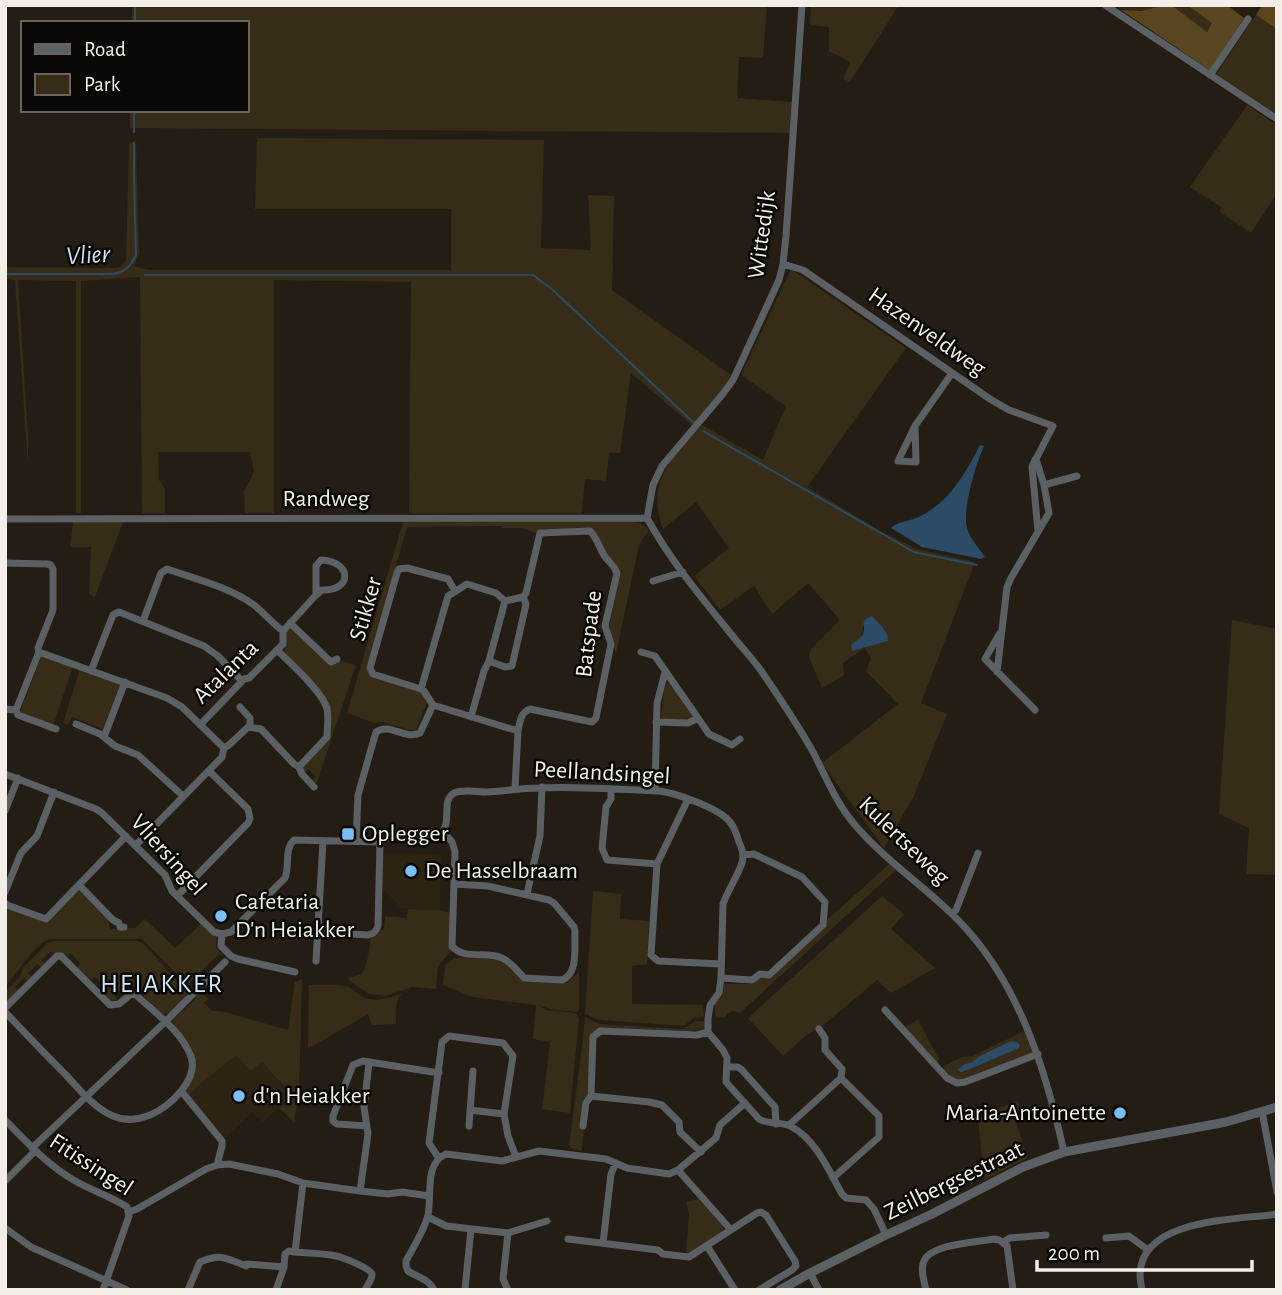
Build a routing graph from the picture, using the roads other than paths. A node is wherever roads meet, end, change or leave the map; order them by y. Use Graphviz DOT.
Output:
graph roads {
  1 [pos="802,5"];
  2 [pos="1105,5"];
  3 [pos="1248,19"];
  4 [pos="1210,75"];
  5 [pos="1277,119"];
  6 [pos="783,264"];
  7 [pos="952,373"];
  8 [pos="915,426"];
  9 [pos="1036,459"];
  10 [pos="1077,476"];
  11 [pos="1044,485"];
  12 [pos="647,518"];
  13 [pos="5,519"];
  14 [pos="1038,531"];
  15 [pos="5,563"];
  16 [pos="683,572"];
  17 [pos="653,581"];
  18 [pos="455,591"];
  19 [pos="317,595"];
  20 [pos="523,597"];
  21 [pos="505,601"];
  22 [pos="143,621"];
  23 [pos="290,623"];
  24 [pos="1002,630"];
  25 [pos="283,631"];
  26 [pos="276,650"];
  27 [pos="39,652"];
  28 [pos="641,652"];
  29 [pos="337,659"];
  30 [pos="489,661"];
  31 [pos="90,671"];
  32 [pos="665,672"];
  33 [pos="997,672"];
  34 [pos="242,681"];
  35 [pos="125,682"];
  36 [pos="421,689"];
  37 [pos="433,705"];
  38 [pos="240,708"];
  39 [pos="5,710"];
  40 [pos="16,710"];
  41 [pos="1035,710"];
  42 [pos="471,717"];
  43 [pos="698,718"];
  44 [pos="656,722"];
  45 [pos="76,724"];
  46 [pos="200,725"];
  47 [pos="250,727"];
  48 [pos="56,729"];
  49 [pos="518,731"];
  50 [pos="104,737"];
  51 [pos="740,738"];
  52 [pos="224,748"];
  53 [pos="299,767"];
  54 [pos="209,771"];
  55 [pos="5,774"];
  56 [pos="18,778"];
  57 [pos="314,787"];
  58 [pos="542,787"];
  59 [pos="515,789"];
  60 [pos="611,790"];
  61 [pos="655,791"];
  62 [pos="54,792"];
  63 [pos="183,796"];
  64 [pos="688,799"];
  65 [pos="5,811"];
  66 [pos="443,831"];
  67 [pos="147,835"];
  68 [pos="126,836"];
  69 [pos="323,841"];
  70 [pos="356,841"];
  71 [pos="380,842"];
  72 [pos="136,845"];
  73 [pos="978,853"];
  74 [pos="743,855"];
  75 [pos="657,864"];
  76 [pos="192,881"];
  77 [pos="454,884"];
  78 [pos="80,886"];
  79 [pos="5,892"];
  80 [pos="527,894"];
  81 [pos="177,896"];
  82 [pos="5,903"];
  83 [pos="952,914"];
  84 [pos="124,927"];
  85 [pos="319,932"];
  86 [pos="222,934"];
  87 [pos="316,961"];
  88 [pos="225,962"];
  89 [pos="721,964"];
  90 [pos="295,972"];
  91 [pos="721,978"];
  92 [pos="5,1010"];
  93 [pos="885,1010"];
  94 [pos="165,1022"];
  95 [pos="818,1029"];
  96 [pos="708,1032"];
  97 [pos="1038,1054"];
  98 [pos="369,1063"];
  99 [pos="727,1067"];
  100 [pos="473,1070"];
  101 [pos="439,1073"];
  102 [pos="841,1078"];
  103 [pos="182,1092"];
  104 [pos="591,1096"];
  105 [pos="87,1097"];
  106 [pos="745,1103"];
  107 [pos="1277,1107"];
  108 [pos="470,1110"];
  109 [pos="1262,1111"];
  110 [pos="504,1114"];
  111 [pos="5,1120"];
  112 [pos="776,1124"];
  113 [pos="789,1125"];
  114 [pos="367,1126"];
  115 [pos="468,1126"];
  116 [pos="583,1126"];
  117 [pos="33,1150"];
  118 [pos="701,1152"];
  119 [pos="1064,1152"];
  120 [pos="438,1157"];
  121 [pos="516,1157"];
  122 [pos="616,1163"];
  123 [pos="217,1165"];
  124 [pos="678,1170"];
  125 [pos="833,1178"];
  126 [pos="6,1181"];
  127 [pos="303,1183"];
  128 [pos="360,1191"];
  129 [pos="1277,1192"];
  130 [pos="429,1196"];
  131 [pos="129,1212"];
  132 [pos="1277,1214"];
  133 [pos="428,1217"];
  134 [pos="547,1222"];
  135 [pos="5,1228"];
  136 [pos="471,1229"];
  137 [pos="731,1230"];
  138 [pos="508,1233"];
  139 [pos="886,1235"];
  140 [pos="1046,1235"];
  141 [pos="1106,1238"];
  142 [pos="568,1239"];
  143 [pos="1003,1242"];
  144 [pos="603,1243"];
  145 [pos="708,1246"];
  146 [pos="1149,1250"];
  147 [pos="295,1252"];
  148 [pos="284,1268"];
  149 [pos="810,1273"];
  150 [pos="106,1281"];
  151 [pos="465,1289"];
  152 [pos="103,1290"];
  153 [pos="127,1290"];
  154 [pos="188,1290"];
  155 [pos="276,1290"];
  156 [pos="365,1290"];
  157 [pos="434,1290"];
  158 [pos="508,1290"];
  159 [pos="735,1290"];
  160 [pos="759,1290"];
  161 [pos="780,1290"];
  162 [pos="818,1290"];
  163 [pos="926,1290"];
  164 [pos="1013,1290"];
  165 [pos="1142,1290"];
  1 -- 6 [label="street, Wittedijk"];
  2 -- 4 [label="street"];
  3 -- 4 [label="street"];
  4 -- 5 [label="street"];
  6 -- 7 [label="street, Hazenveldweg"];
  6 -- 12 [label="street, Wittedijk"];
  7 -- 8 [label="street"];
  7 -- 9 [label="street, Hazenveldweg"];
  8 -- 8 [label="street"];
  9 -- 11 [label="street"];
  9 -- 14 [label="street"];
  10 -- 11 [label="street"];
  11 -- 14 [label="street"];
  12 -- 13 [label="street, Randweg"];
  12 -- 16 [label="street, Kulertseweg"];
  14 -- 24 [label="street"];
  15 -- 27 [label="street"];
  16 -- 17 [label="street"];
  16 -- 83 [label="street, Kulertseweg"];
  18 -- 21 [label="street"];
  18 -- 36 [label="street"];
  18 -- 36 [label="street, Stikker"];
  19 -- 19 [label="street"];
  19 -- 23 [label="street"];
  20 -- 21 [label="street"];
  20 -- 30 [label="street"];
  20 -- 49 [label="street, Batspade"];
  21 -- 30 [label="street"];
  22 -- 25 [label="street, Atalanta"];
  22 -- 31 [label="street"];
  22 -- 34 [label="street"];
  23 -- 25 [label="street"];
  23 -- 29 [label="street"];
  24 -- 33 [label="street"];
  24 -- 33 [label="street"];
  25 -- 26 [label="street, Atalanta"];
  26 -- 34 [label="street, Atalanta"];
  26 -- 53 [label="street"];
  27 -- 31 [label="street"];
  27 -- 40 [label="street"];
  28 -- 32 [label="street"];
  30 -- 42 [label="street"];
  31 -- 35 [label="street"];
  32 -- 43 [label="street"];
  32 -- 44 [label="street"];
  33 -- 41 [label="street"];
  34 -- 46 [label="street, Atalanta"];
  35 -- 46 [label="street"];
  35 -- 50 [label="street"];
  36 -- 37 [label="street"];
  37 -- 42 [label="street"];
  37 -- 70 [label="street"];
  38 -- 47 [label="street"];
  39 -- 40 [label="street"];
  40 -- 48 [label="street"];
  42 -- 49 [label="street"];
  43 -- 44 [label="street"];
  43 -- 51 [label="street"];
  44 -- 61 [label="street"];
  45 -- 50 [label="street"];
  46 -- 52 [label="street"];
  47 -- 52 [label="street"];
  47 -- 53 [label="street"];
  49 -- 59 [label="street"];
  50 -- 63 [label="street"];
  52 -- 54 [label="street"];
  53 -- 57 [label="street"];
  54 -- 63 [label="street"];
  54 -- 76 [label="street"];
  55 -- 56 [label="street, Vliersingel"];
  56 -- 62 [label="street, Vliersingel"];
  56 -- 65 [label="street"];
  58 -- 59 [label="street, Peellandsingel"];
  58 -- 60 [label="street, Peellandsingel"];
  58 -- 80 [label="street"];
  59 -- 66 [label="street, Peellandsingel"];
  60 -- 61 [label="street, Peellandsingel"];
  60 -- 75 [label="street"];
  61 -- 64 [label="street, Peellandsingel"];
  62 -- 68 [label="street, Vliersingel"];
  62 -- 79 [label="street"];
  63 -- 67 [label="street"];
  64 -- 74 [label="street, Peellandsingel"];
  64 -- 75 [label="street"];
  66 -- 71 [label="street"];
  66 -- 77 [label="street"];
  67 -- 72 [label="street"];
  67 -- 76 [label="street, Vliersingel"];
  68 -- 72 [label="street, Vliersingel"];
  68 -- 78 [label="street"];
  69 -- 70 [label="street"];
  69 -- 85 [label="street"];
  69 -- 86 [label="street"];
  70 -- 71 [label="street"];
  71 -- 85 [label="street"];
  72 -- 81 [label="street, Vliersingel"];
  73 -- 83 [label="street"];
  74 -- 89 [label="street"];
  74 -- 91 [label="street"];
  75 -- 89 [label="street"];
  76 -- 81 [label="street"];
  77 -- 80 [label="street"];
  77 -- 80 [label="street"];
  78 -- 82 [label="street"];
  78 -- 84 [label="street"];
  81 -- 86 [label="street, Vliersingel"];
  83 -- 97 [label="street, Kulertseweg"];
  85 -- 87 [label="street"];
  86 -- 90 [label="street, Vliersingel"];
  88 -- 94 [label="street"];
  89 -- 91 [label="street"];
  91 -- 96 [label="street"];
  92 -- 94 [label="street"];
  92 -- 105 [label="street"];
  93 -- 97 [label="street"];
  94 -- 103 [label="street"];
  94 -- 105 [label="street"];
  95 -- 102 [label="street"];
  96 -- 99 [label="street"];
  96 -- 104 [label="street"];
  97 -- 119 [label="street, Kulertseweg"];
  98 -- 101 [label="street"];
  98 -- 114 [label="street"];
  98 -- 114 [label="street"];
  99 -- 106 [label="street"];
  99 -- 112 [label="street"];
  100 -- 108 [label="street"];
  101 -- 110 [label="street"];
  101 -- 120 [label="street"];
  102 -- 113 [label="street"];
  102 -- 125 [label="street"];
  103 -- 105 [label="street"];
  103 -- 123 [label="street"];
  104 -- 116 [label="street"];
  104 -- 118 [label="street"];
  105 -- 117 [label="street"];
  106 -- 112 [label="street"];
  106 -- 118 [label="street"];
  107 -- 109 [label="street, Zeilbergsestraat"];
  108 -- 110 [label="street"];
  108 -- 115 [label="street"];
  109 -- 119 [label="street, Zeilbergsestraat"];
  109 -- 129 [label="street"];
  110 -- 121 [label="street"];
  111 -- 117 [label="street, Fitissingel"];
  112 -- 113 [label="street"];
  113 -- 125 [label="street"];
  114 -- 128 [label="street"];
  117 -- 126 [label="street"];
  117 -- 131 [label="street, Fitissingel"];
  118 -- 124 [label="street"];
  119 -- 139 [label="street, Zeilbergsestraat"];
  120 -- 121 [label="street"];
  120 -- 130 [label="street"];
  121 -- 122 [label="street"];
  122 -- 124 [label="street"];
  122 -- 144 [label="street"];
  123 -- 127 [label="street"];
  123 -- 131 [label="street"];
  124 -- 137 [label="street"];
  125 -- 139 [label="street"];
  127 -- 128 [label="street"];
  127 -- 147 [label="street"];
  128 -- 130 [label="street"];
  130 -- 133 [label="street"];
  131 -- 150 [label="street, Fitissingel"];
  132 -- 146 [label="street"];
  133 -- 136 [label="street"];
  133 -- 157 [label="street"];
  134 -- 138 [label="street"];
  135 -- 150 [label="street"];
  136 -- 138 [label="street"];
  136 -- 151 [label="street"];
  137 -- 145 [label="street"];
  137 -- 160 [label="street"];
  138 -- 158 [label="street"];
  139 -- 149 [label="street, Zeilbergsestraat"];
  140 -- 143 [label="street"];
  141 -- 146 [label="street"];
  142 -- 144 [label="street"];
  143 -- 163 [label="street"];
  143 -- 164 [label="street"];
  144 -- 145 [label="street"];
  145 -- 159 [label="street"];
  146 -- 165 [label="street"];
  147 -- 148 [label="street"];
  147 -- 156 [label="street"];
  148 -- 154 [label="street"];
  148 -- 155 [label="street"];
  149 -- 161 [label="street, Zeilbergsestraat"];
  149 -- 162 [label="street"];
  150 -- 152 [label="street, Fitissingel"];
  150 -- 153 [label="street"];
}
